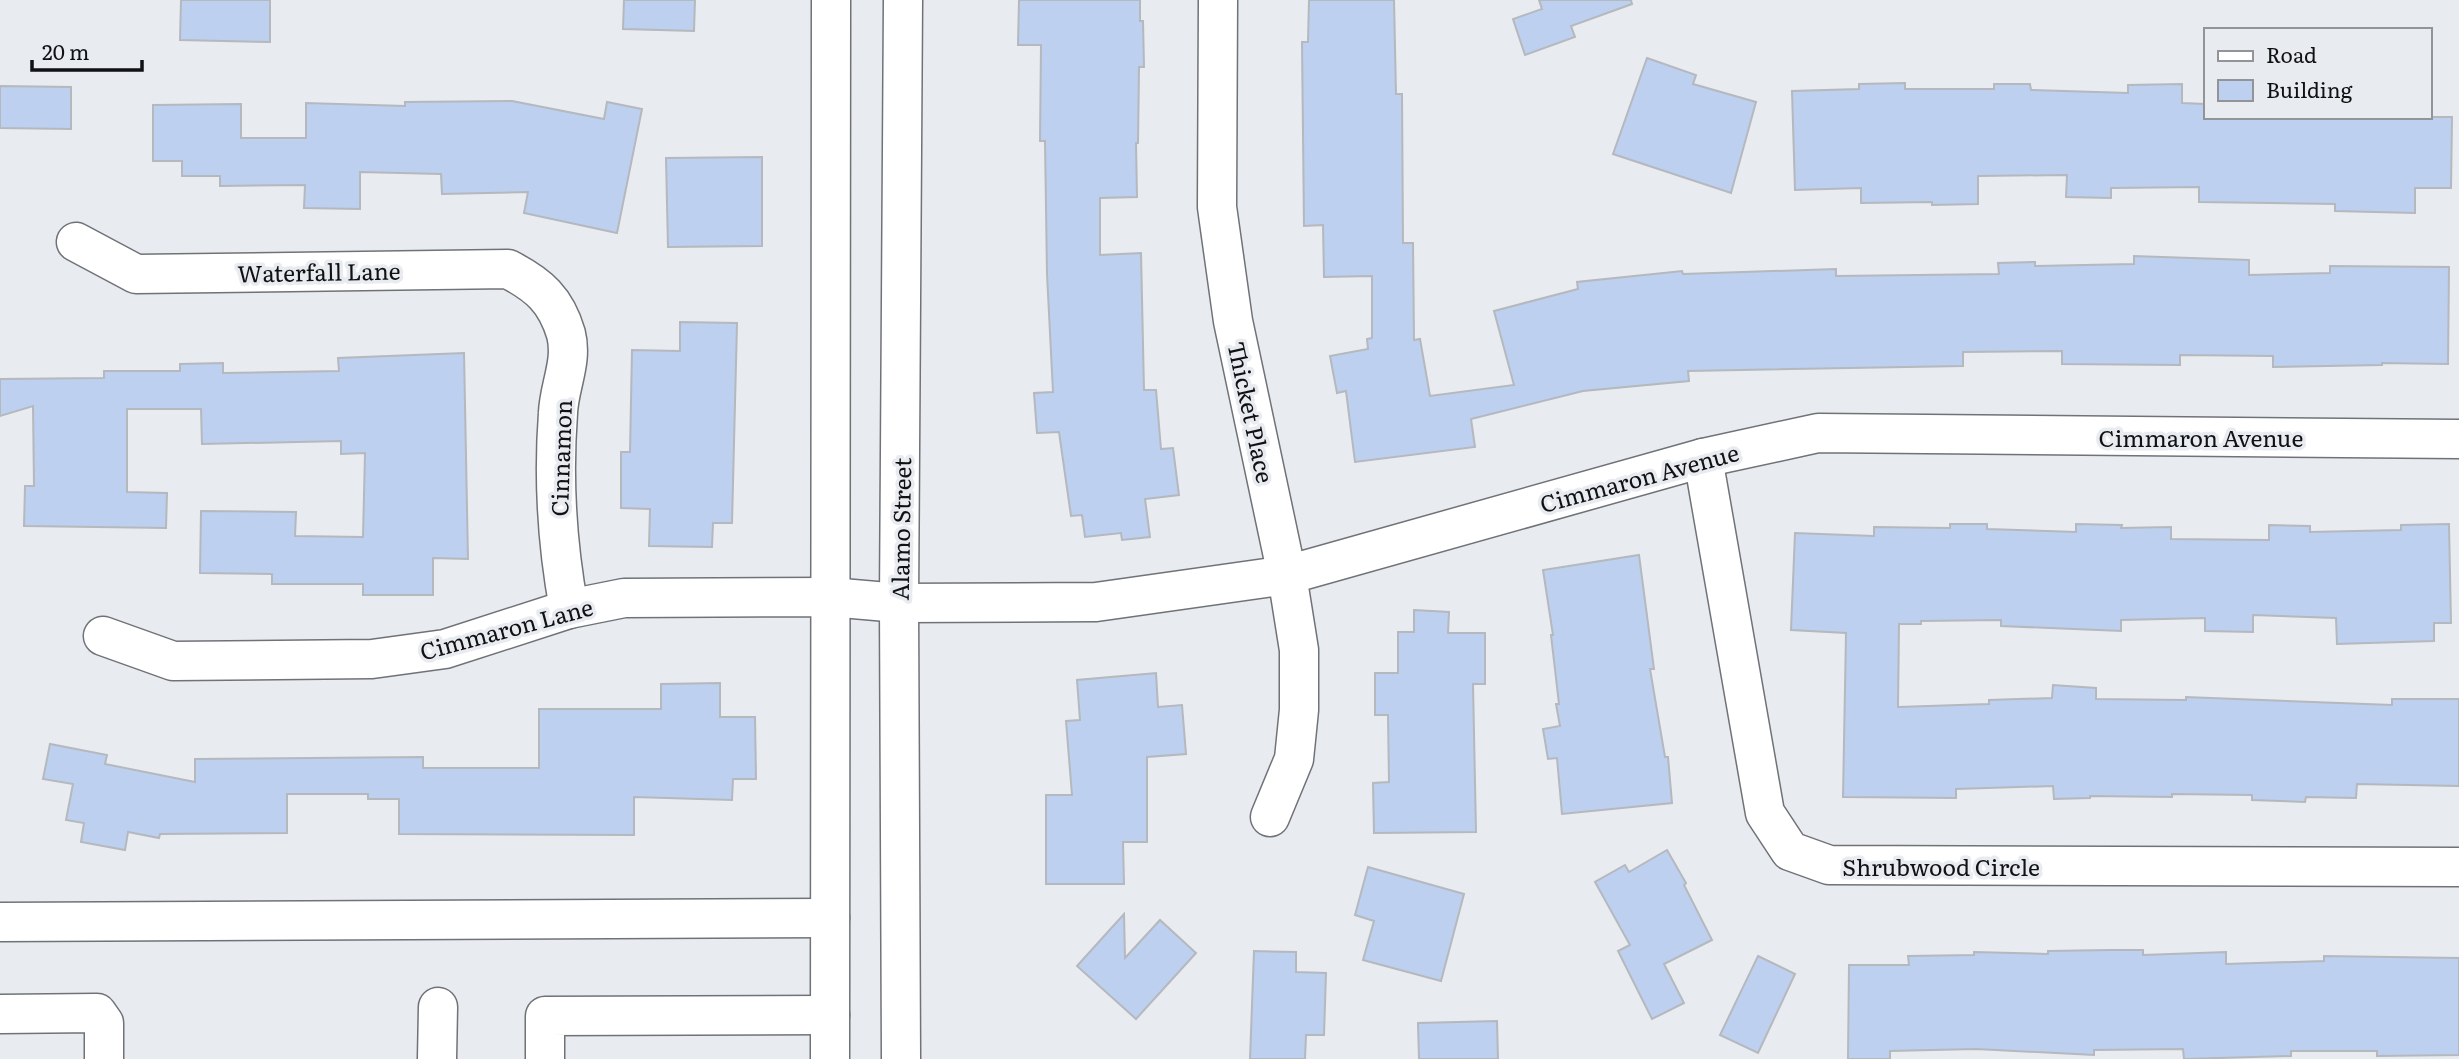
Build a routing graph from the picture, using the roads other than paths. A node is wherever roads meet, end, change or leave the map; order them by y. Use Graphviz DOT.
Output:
graph roads {
  1 [pos="831,0"];
  2 [pos="903,0"];
  3 [pos="1218,0"];
  4 [pos="76,242"];
  5 [pos="554,308"];
  6 [pos="2459,439"];
  7 [pos="1703,458"];
  8 [pos="1287,575"];
  9 [pos="830,597"];
  10 [pos="899,603"];
  11 [pos="569,609"];
  12 [pos="103,636"];
  13 [pos="1270,817"];
  14 [pos="2459,867"];
  15 [pos="830,918"];
  16 [pos="0,922"];
  17 [pos="438,1007"];
  18 [pos="0,1014"];
  19 [pos="830,1015"];
  20 [pos="104,1059"];
  21 [pos="437,1059"];
  22 [pos="545,1059"];
  23 [pos="830,1059"];
  24 [pos="901,1059"];
  1 -- 9 [label="street"];
  2 -- 10 [label="street, Alamo Street"];
  3 -- 8 [label="street, Thicket Place"];
  4 -- 5 [label="street, Waterfall Lane"];
  5 -- 11 [label="street, Cinnamon"];
  6 -- 7 [label="street, Cimmaron Avenue"];
  7 -- 8 [label="street, Cimmaron Avenue"];
  7 -- 14 [label="street, Shrubwood Circle"];
  8 -- 10 [label="street, Cimmaron Avenue"];
  8 -- 13 [label="street, Thicket Place"];
  9 -- 10 [label="street, Cimmaron Avenue"];
  9 -- 11 [label="street, Cimmaron Lane"];
  9 -- 15 [label="street"];
  10 -- 24 [label="street, Alamo Street"];
  11 -- 12 [label="street, Cimmaron Lane"];
  15 -- 16 [label="street"];
  15 -- 19 [label="street"];
  17 -- 21 [label="street"];
  18 -- 20 [label="street"];
  19 -- 22 [label="street"];
  19 -- 23 [label="street"];
}
